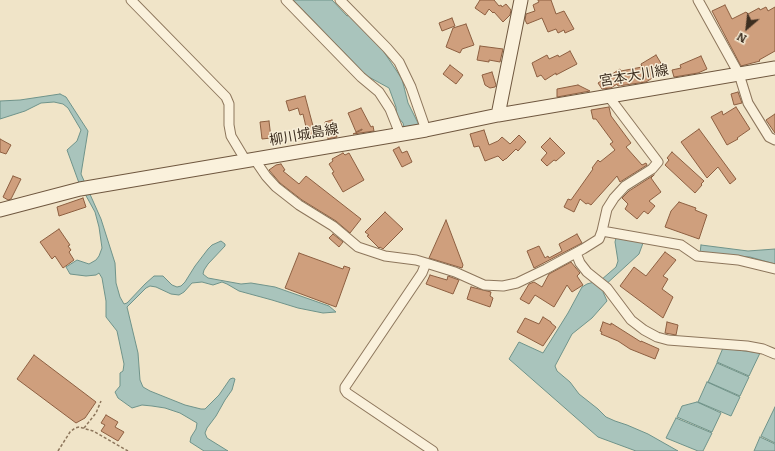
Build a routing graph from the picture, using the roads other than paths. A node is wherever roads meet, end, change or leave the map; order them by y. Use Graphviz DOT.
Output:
graph roads {
  1 [pos="131,0"];
  2 [pos="286,0"];
  3 [pos="340,0"];
  4 [pos="521,0"];
  5 [pos="698,0"];
  6 [pos="775,68"];
  7 [pos="739,74"];
  8 [pos="609,97"];
  9 [pos="498,115"];
  10 [pos="425,130"];
  11 [pos="400,134"];
  12 [pos="775,140"];
  13 [pos="251,160"];
  14 [pos="0,210"];
  15 [pos="602,231"];
  16 [pos="576,253"];
  17 [pos="426,263"];
  18 [pos="775,269"];
  19 [pos="775,354"];
  20 [pos="433,451"];
  1 -- 13 [label="street"];
  2 -- 11 [label="street"];
  3 -- 10 [label="street"];
  4 -- 9 [label="main road"];
  5 -- 7 [label="street"];
  6 -- 7 [label="main road, 宮本大川線"];
  7 -- 8 [label="main road, 宮本大川線"];
  7 -- 12 [label="street"];
  8 -- 9 [label="main road, 宮本大川線"];
  8 -- 15 [label="street"];
  9 -- 10 [label="main road, 柳川城島線"];
  10 -- 11 [label="main road, 柳川城島線"];
  11 -- 13 [label="main road, 柳川城島線"];
  13 -- 14 [label="main road, 柳川城島線"];
  13 -- 17 [label="street"];
  15 -- 16 [label="street"];
  15 -- 18 [label="street"];
  16 -- 17 [label="street"];
  16 -- 19 [label="street"];
  17 -- 20 [label="street"];
}
